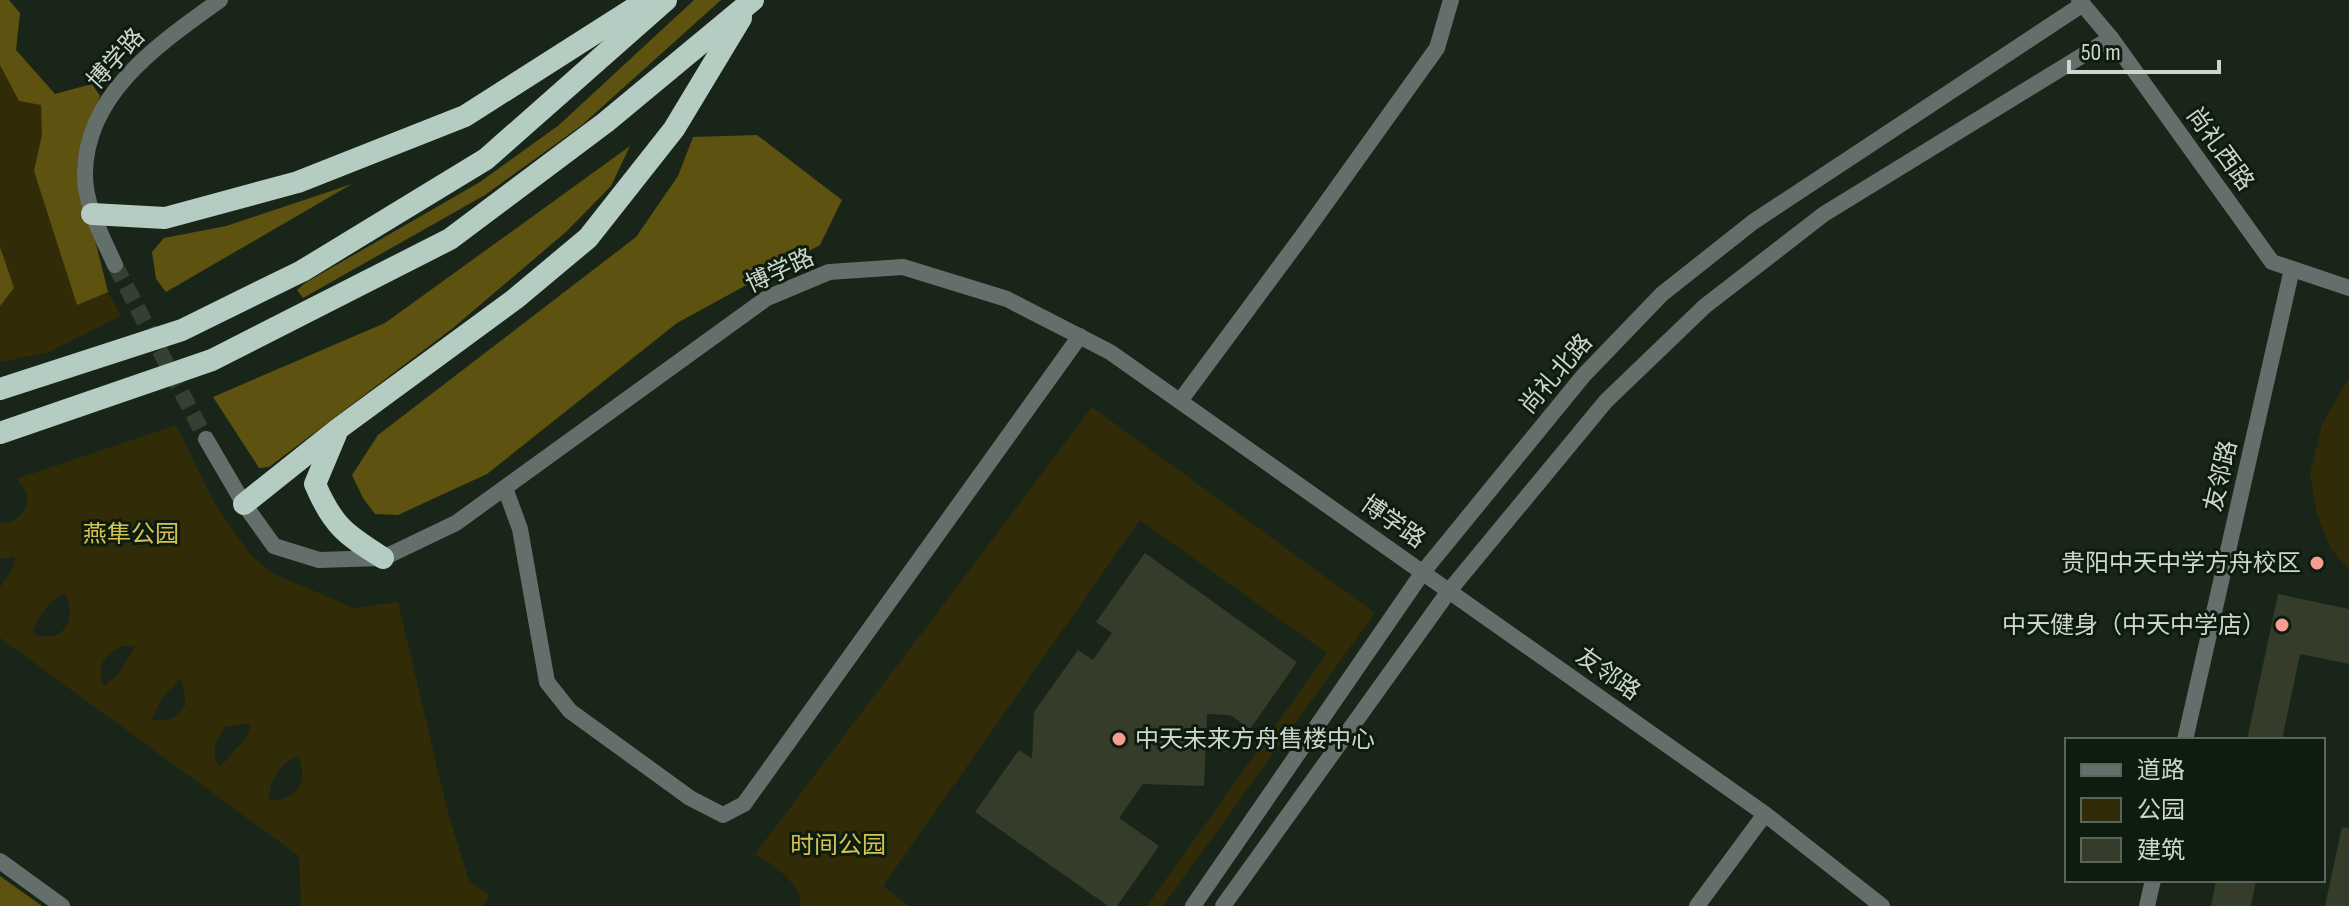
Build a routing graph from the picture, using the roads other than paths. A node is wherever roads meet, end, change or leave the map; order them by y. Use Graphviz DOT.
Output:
graph roads {
  1 [pos="220,0"];
  2 [pos="647,0"];
  3 [pos="666,0"];
  4 [pos="1451,0"];
  5 [pos="751,2"];
  6 [pos="2081,2"];
  7 [pos="2111,38"];
  8 [pos="92,214"];
  9 [pos="115,265"];
  10 [pos="2292,269"];
  11 [pos="2349,288"];
  12 [pos="1080,336"];
  13 [pos="0,389"];
  14 [pos="1180,401"];
  15 [pos="338,429"];
  16 [pos="0,433"];
  17 [pos="206,439"];
  18 [pos="505,488"];
  19 [pos="244,504"];
  20 [pos="383,558"];
  21 [pos="1423,572"];
  22 [pos="1449,591"];
  23 [pos="2185,738"];
  24 [pos="1765,814"];
  25 [pos="0,861"];
  26 [pos="2153,882"];
  27 [pos="62,906"];
  28 [pos="1193,906"];
  29 [pos="1223,906"];
  30 [pos="1697,906"];
  31 [pos="1882,906"];
  32 [pos="2147,906"];
  1 -- 8 [label="street, 博学路"];
  2 -- 8 [label="highway"];
  3 -- 13 [label="highway"];
  4 -- 14 [label="street"];
  5 -- 15 [label="highway"];
  5 -- 16 [label="highway"];
  6 -- 7 [label="street, 尚礼西路"];
  6 -- 21 [label="street, 尚礼北路"];
  7 -- 10 [label="street, 尚礼西路"];
  7 -- 22 [label="street"];
  8 -- 9 [label="street, 博学路"];
  10 -- 11 [label="street, 尚礼西路"];
  10 -- 23 [label="street, 友邻路"];
  12 -- 14 [label="street, 博学路"];
  12 -- 18 [label="street, 博学路"];
  12 -- 18 [label="street"];
  14 -- 21 [label="street, 博学路"];
  15 -- 19 [label="highway"];
  15 -- 20 [label="highway"];
  17 -- 19 [label="street, 博学路"];
  18 -- 20 [label="street, 博学路"];
  19 -- 20 [label="street, 博学路"];
  21 -- 22 [label="street, 友邻路"];
  21 -- 28 [label="street, 尚礼北路"];
  22 -- 24 [label="street, 友邻路"];
  22 -- 29 [label="street"];
  24 -- 30 [label="street"];
  24 -- 31 [label="street, 友邻路"];
  25 -- 27 [label="street"];
  26 -- 32 [label="street"];
}
